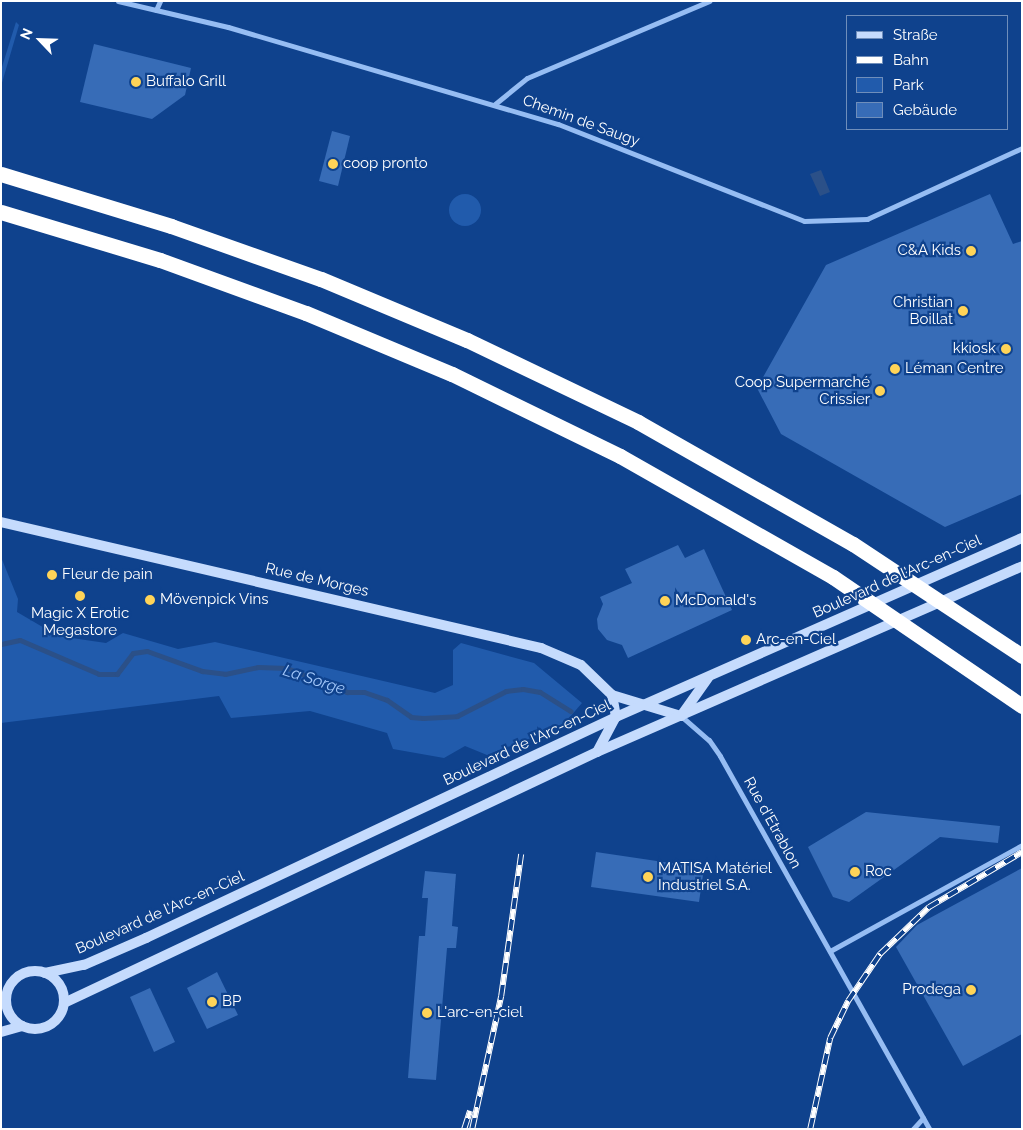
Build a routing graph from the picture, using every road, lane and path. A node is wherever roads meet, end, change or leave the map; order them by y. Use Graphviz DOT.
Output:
graph roads {
  1 [pos="118,1"];
  2 [pos="160,1"];
  3 [pos="709,1"];
  4 [pos="156,10"];
  5 [pos="495,104"];
  6 [pos="1022,148"];
  7 [pos="1,174"];
  8 [pos="1,212"];
  9 [pos="1,522"];
  10 [pos="1022,538"];
  11 [pos="1022,566"];
  12 [pos="1022,656"];
  13 [pos="708,677"];
  14 [pos="612,695"];
  15 [pos="650,705"];
  16 [pos="1022,706"];
  17 [pos="681,716"];
  18 [pos="616,717"];
  19 [pos="597,752"];
  20 [pos="1022,845"];
  21 [pos="830,951"];
  22 [pos="46,974"];
  23 [pos="5,992"];
  24 [pos="64,1003"];
  25 [pos="22,1026"];
  26 [pos="1,1032"];
  27 [pos="923,1118"];
  28 [pos="913,1129"];
  29 [pos="929,1129"];
  1 -- 4 [label="street, Chemin de Saugy"];
  2 -- 4 [label="street"];
  3 -- 5 [label="street"];
  4 -- 5 [label="street, Chemin de Saugy"];
  5 -- 6 [label="street, Chemin de Saugy"];
  7 -- 12 [label="highway, bridge"];
  8 -- 16 [label="highway, bridge"];
  9 -- 14 [label="main road, Rue de Morges"];
  10 -- 13 [label="main road, Boulevard de l'Arc-en-Ciel"];
  11 -- 17 [label="main road"];
  13 -- 15 [label="main road, Boulevard de l'Arc-en-Ciel"];
  13 -- 17 [label="main road"];
  14 -- 15 [label="main road, Rue de Morges"];
  14 -- 18 [label="main road"];
  15 -- 17 [label="main road, Rue de Morges"];
  15 -- 18 [label="main road, Boulevard de l'Arc-en-Ciel"];
  17 -- 19 [label="main road"];
  17 -- 21 [label="street, Rue d'Etrablon"];
  18 -- 19 [label="main road"];
  18 -- 22 [label="main road, Boulevard de l'Arc-en-Ciel"];
  19 -- 24 [label="main road"];
  20 -- 21 [label="street"];
  21 -- 27 [label="street, Rue d'Etrablon"];
  22 -- 23 [label="main road"];
  22 -- 24 [label="main road"];
  23 -- 25 [label="main road"];
  24 -- 25 [label="main road"];
  25 -- 26 [label="main road"];
  27 -- 28 [label="street"];
  27 -- 29 [label="street, Rue d'Etrablon"];
}
